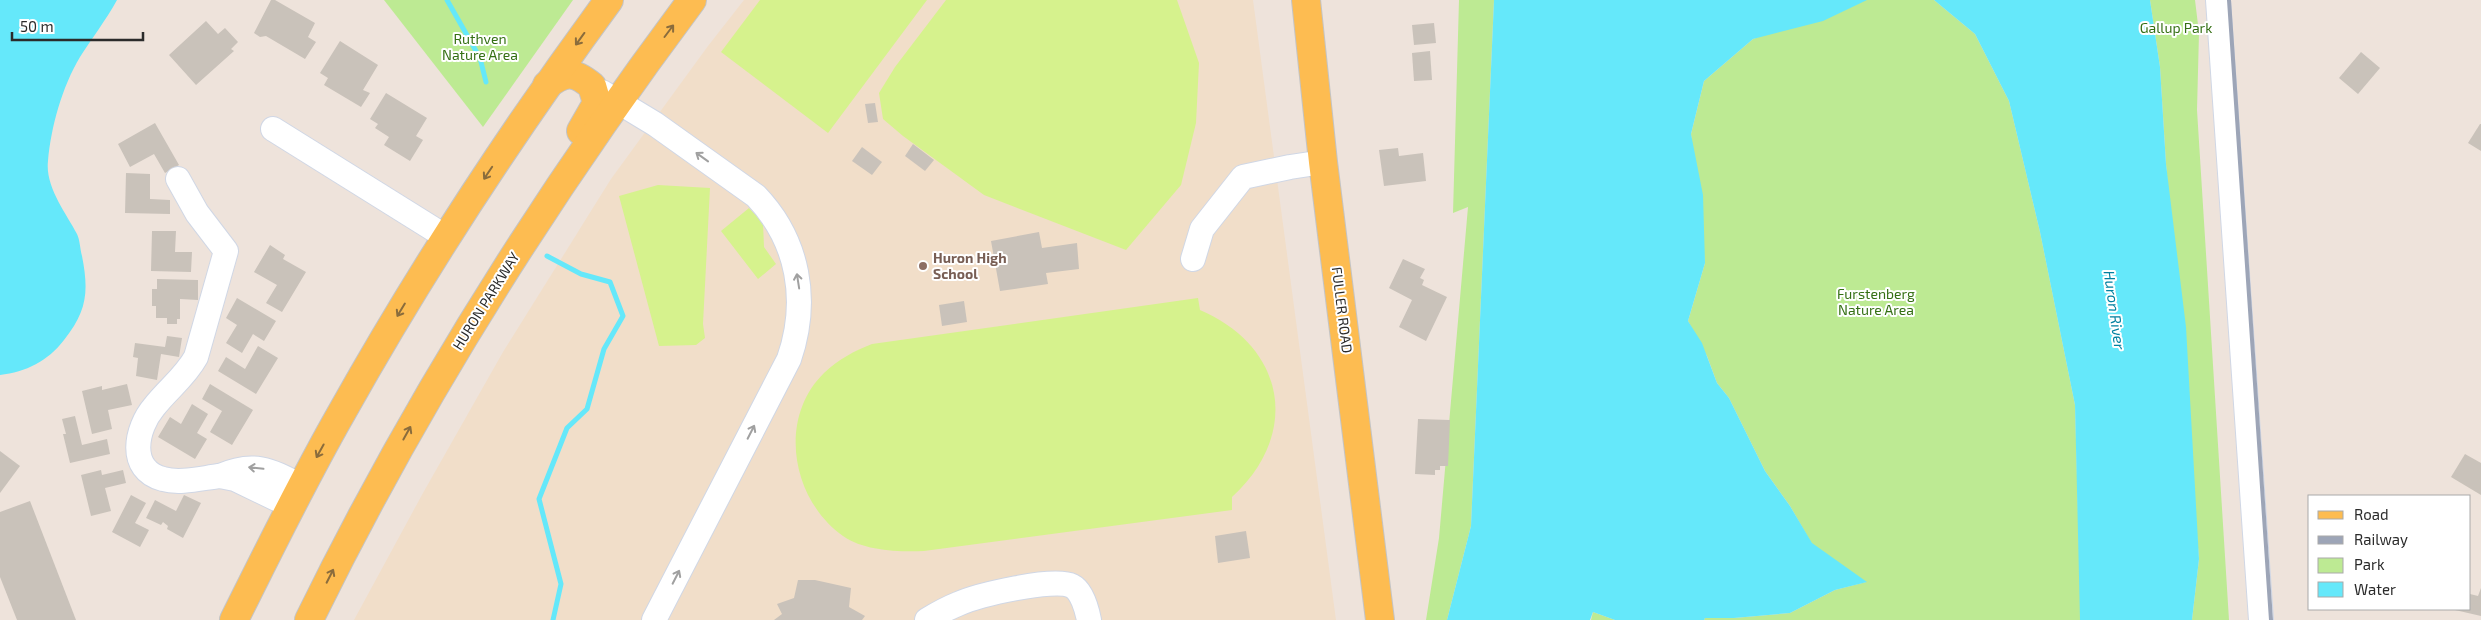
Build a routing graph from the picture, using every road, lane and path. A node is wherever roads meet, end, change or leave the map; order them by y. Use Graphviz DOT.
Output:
graph roads {
  1 [pos="609,0"];
  2 [pos="692,0"];
  3 [pos="1306,0"];
  4 [pos="2218,0"];
  5 [pos="644,64"];
  6 [pos="547,85"];
  7 [pos="592,86"];
  8 [pos="617,102"];
  9 [pos="656,124"];
  10 [pos="273,130"];
  11 [pos="1323,162"];
  12 [pos="178,179"];
  13 [pos="543,210"];
  14 [pos="446,237"];
  15 [pos="1193,259"];
  16 [pos="296,496"];
  17 [pos="234,620"];
  18 [pos="309,620"];
  19 [pos="654,620"];
  20 [pos="927,620"];
  21 [pos="1089,620"];
  22 [pos="1380,620"];
  23 [pos="2261,620"];
  1 -- 6 [label="main road, one-way"];
  5 -- 2 [label="main road, HURON PARKWAY, one-way"];
  3 -- 11 [label="main road, FULLER ROAD"];
  4 -- 23 [label="street"];
  5 -- 8 [label="main road, HURON PARKWAY"];
  5 -- 9 [label="street"];
  6 -- 7 [label="main road"];
  6 -- 14 [label="main road, one-way"];
  7 -- 8 [label="street"];
  7 -- 13 [label="main road"];
  8 -- 9 [label="street"];
  8 -- 13 [label="main road, HURON PARKWAY"];
  19 -- 9 [label="street, one-way"];
  10 -- 14 [label="street"];
  11 -- 15 [label="street"];
  11 -- 22 [label="main road, FULLER ROAD"];
  12 -- 16 [label="street"];
  18 -- 13 [label="main road, HURON PARKWAY, one-way"];
  14 -- 16 [label="main road, one-way"];
  16 -- 17 [label="main road"];
  20 -- 21 [label="street"];
}
